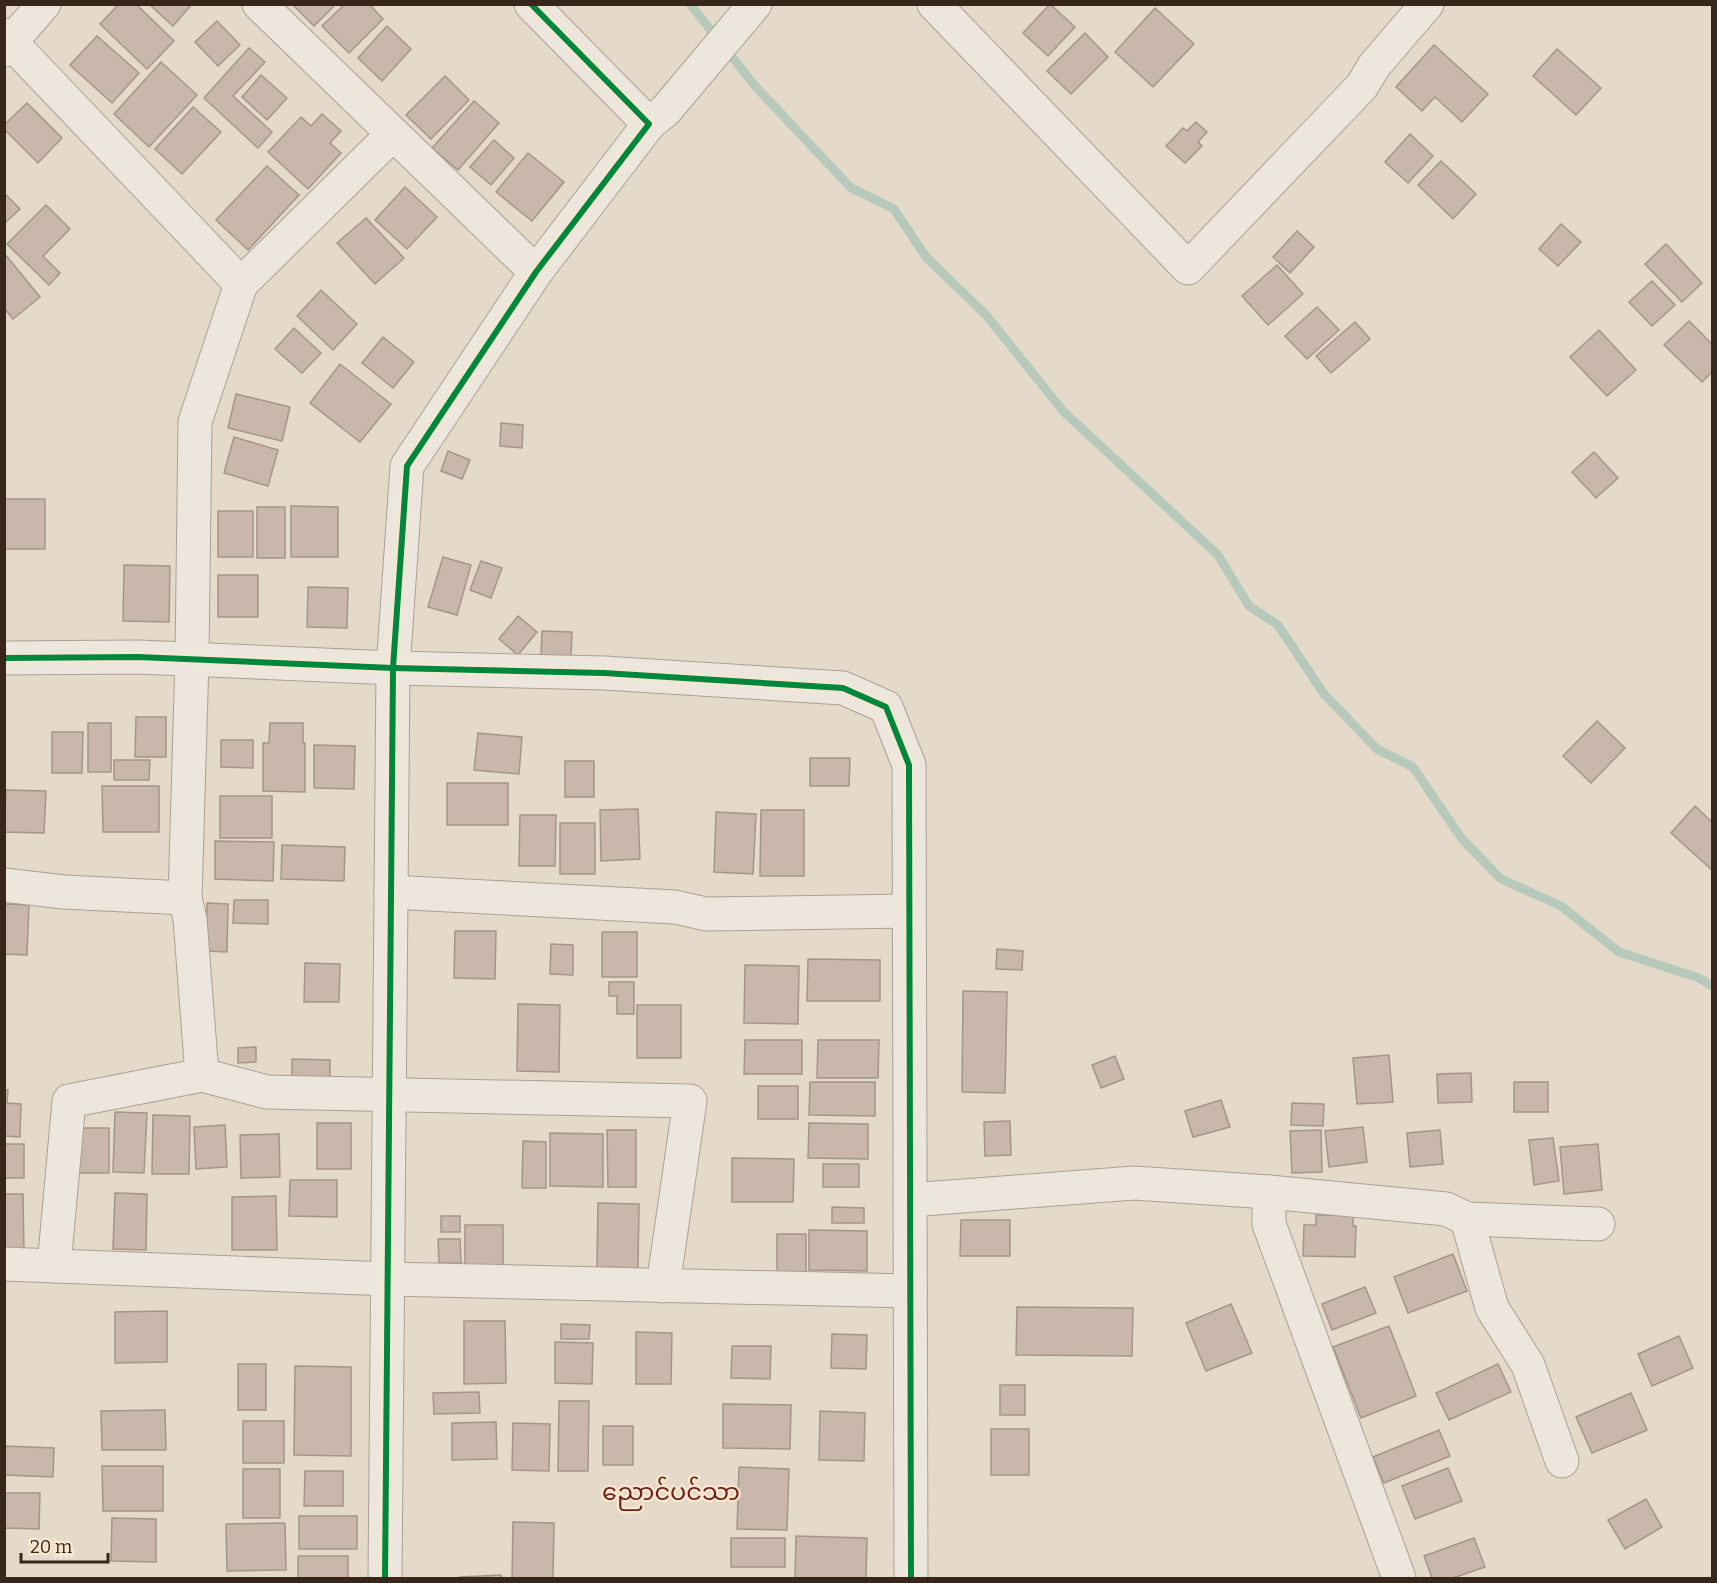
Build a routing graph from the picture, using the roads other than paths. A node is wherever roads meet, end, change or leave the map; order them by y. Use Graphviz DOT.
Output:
graph roads {
  1 [pos="44,4"];
  2 [pos="259,4"];
  3 [pos="531,4"];
  4 [pos="755,4"];
  5 [pos="934,4"];
  6 [pos="1427,4"];
  7 [pos="7,42"];
  8 [pos="649,124"];
  9 [pos="393,134"];
  10 [pos="536,272"];
  11 [pos="241,284"];
  12 [pos="4,658"];
  13 [pos="192,659"];
  14 [pos="393,668"];
  15 [pos="4,885"];
  16 [pos="391,892"];
  17 [pos="185,898"];
  18 [pos="909,911"];
  19 [pos="202,1075"];
  20 [pos="389,1094"];
  21 [pos="1269,1192"];
  22 [pos="910,1200"];
  23 [pos="1467,1219"];
  24 [pos="1598,1224"];
  25 [pos="4,1264"];
  26 [pos="54,1266"];
  27 [pos="388,1279"];
  28 [pos="663,1286"];
  29 [pos="910,1291"];
  30 [pos="1562,1461"];
  31 [pos="386,1578"];
  32 [pos="910,1578"];
  33 [pos="1399,1578"];
  1 -- 7 [label="street"];
  2 -- 9 [label="street"];
  3 -- 8 [label="street"];
  4 -- 8 [label="street"];
  5 -- 6 [label="street"];
  7 -- 11 [label="street"];
  8 -- 10 [label="street"];
  9 -- 10 [label="street"];
  9 -- 11 [label="street"];
  10 -- 14 [label="street"];
  11 -- 13 [label="street"];
  12 -- 13 [label="street"];
  13 -- 14 [label="street"];
  13 -- 17 [label="street"];
  14 -- 16 [label="street"];
  14 -- 18 [label="street"];
  15 -- 17 [label="street"];
  16 -- 18 [label="street"];
  16 -- 20 [label="street"];
  17 -- 19 [label="street"];
  18 -- 22 [label="street"];
  19 -- 20 [label="street"];
  19 -- 26 [label="street"];
  20 -- 27 [label="street"];
  20 -- 28 [label="street"];
  21 -- 22 [label="street"];
  21 -- 23 [label="street"];
  21 -- 33 [label="street"];
  22 -- 29 [label="street"];
  23 -- 24 [label="street"];
  23 -- 30 [label="street"];
  25 -- 26 [label="street"];
  26 -- 27 [label="street"];
  27 -- 28 [label="street"];
  27 -- 31 [label="street"];
  28 -- 29 [label="street"];
  29 -- 32 [label="street"];
}
